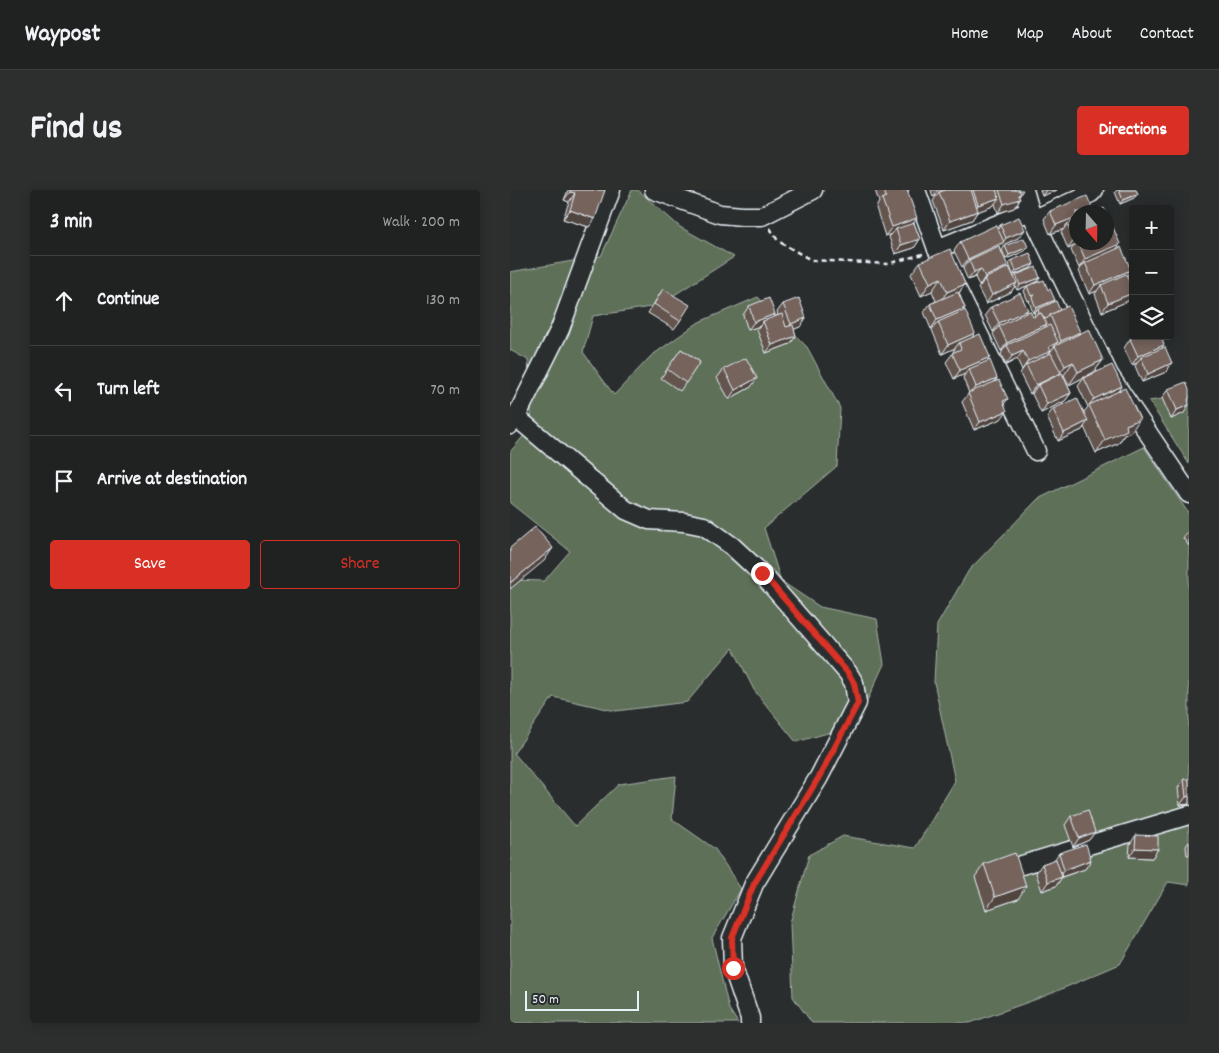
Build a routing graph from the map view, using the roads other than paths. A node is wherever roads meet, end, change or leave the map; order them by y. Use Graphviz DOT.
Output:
graph roads {
  1 [pos="611,190"];
  2 [pos="654,190"];
  3 [pos="813,190"];
  4 [pos="916,190"];
  5 [pos="1024,190"];
  6 [pos="1094,190"];
  7 [pos="1033,215"];
  8 [pos="936,249"];
  9 [pos="513,421"];
  10 [pos="1036,451"];
  11 [pos="1189,494"];
  12 [pos="1189,815"];
  13 [pos="1012,868"];
  14 [pos="750,1023"];
  1 -- 9 [label="street"];
  2 -- 3 [label="street"];
  4 -- 8 [label="street"];
  5 -- 7 [label="street"];
  6 -- 7 [label="street"];
  7 -- 8 [label="street"];
  7 -- 11 [label="street"];
  8 -- 10 [label="street"];
  9 -- 14 [label="street"];
  12 -- 13 [label="street"];
}
